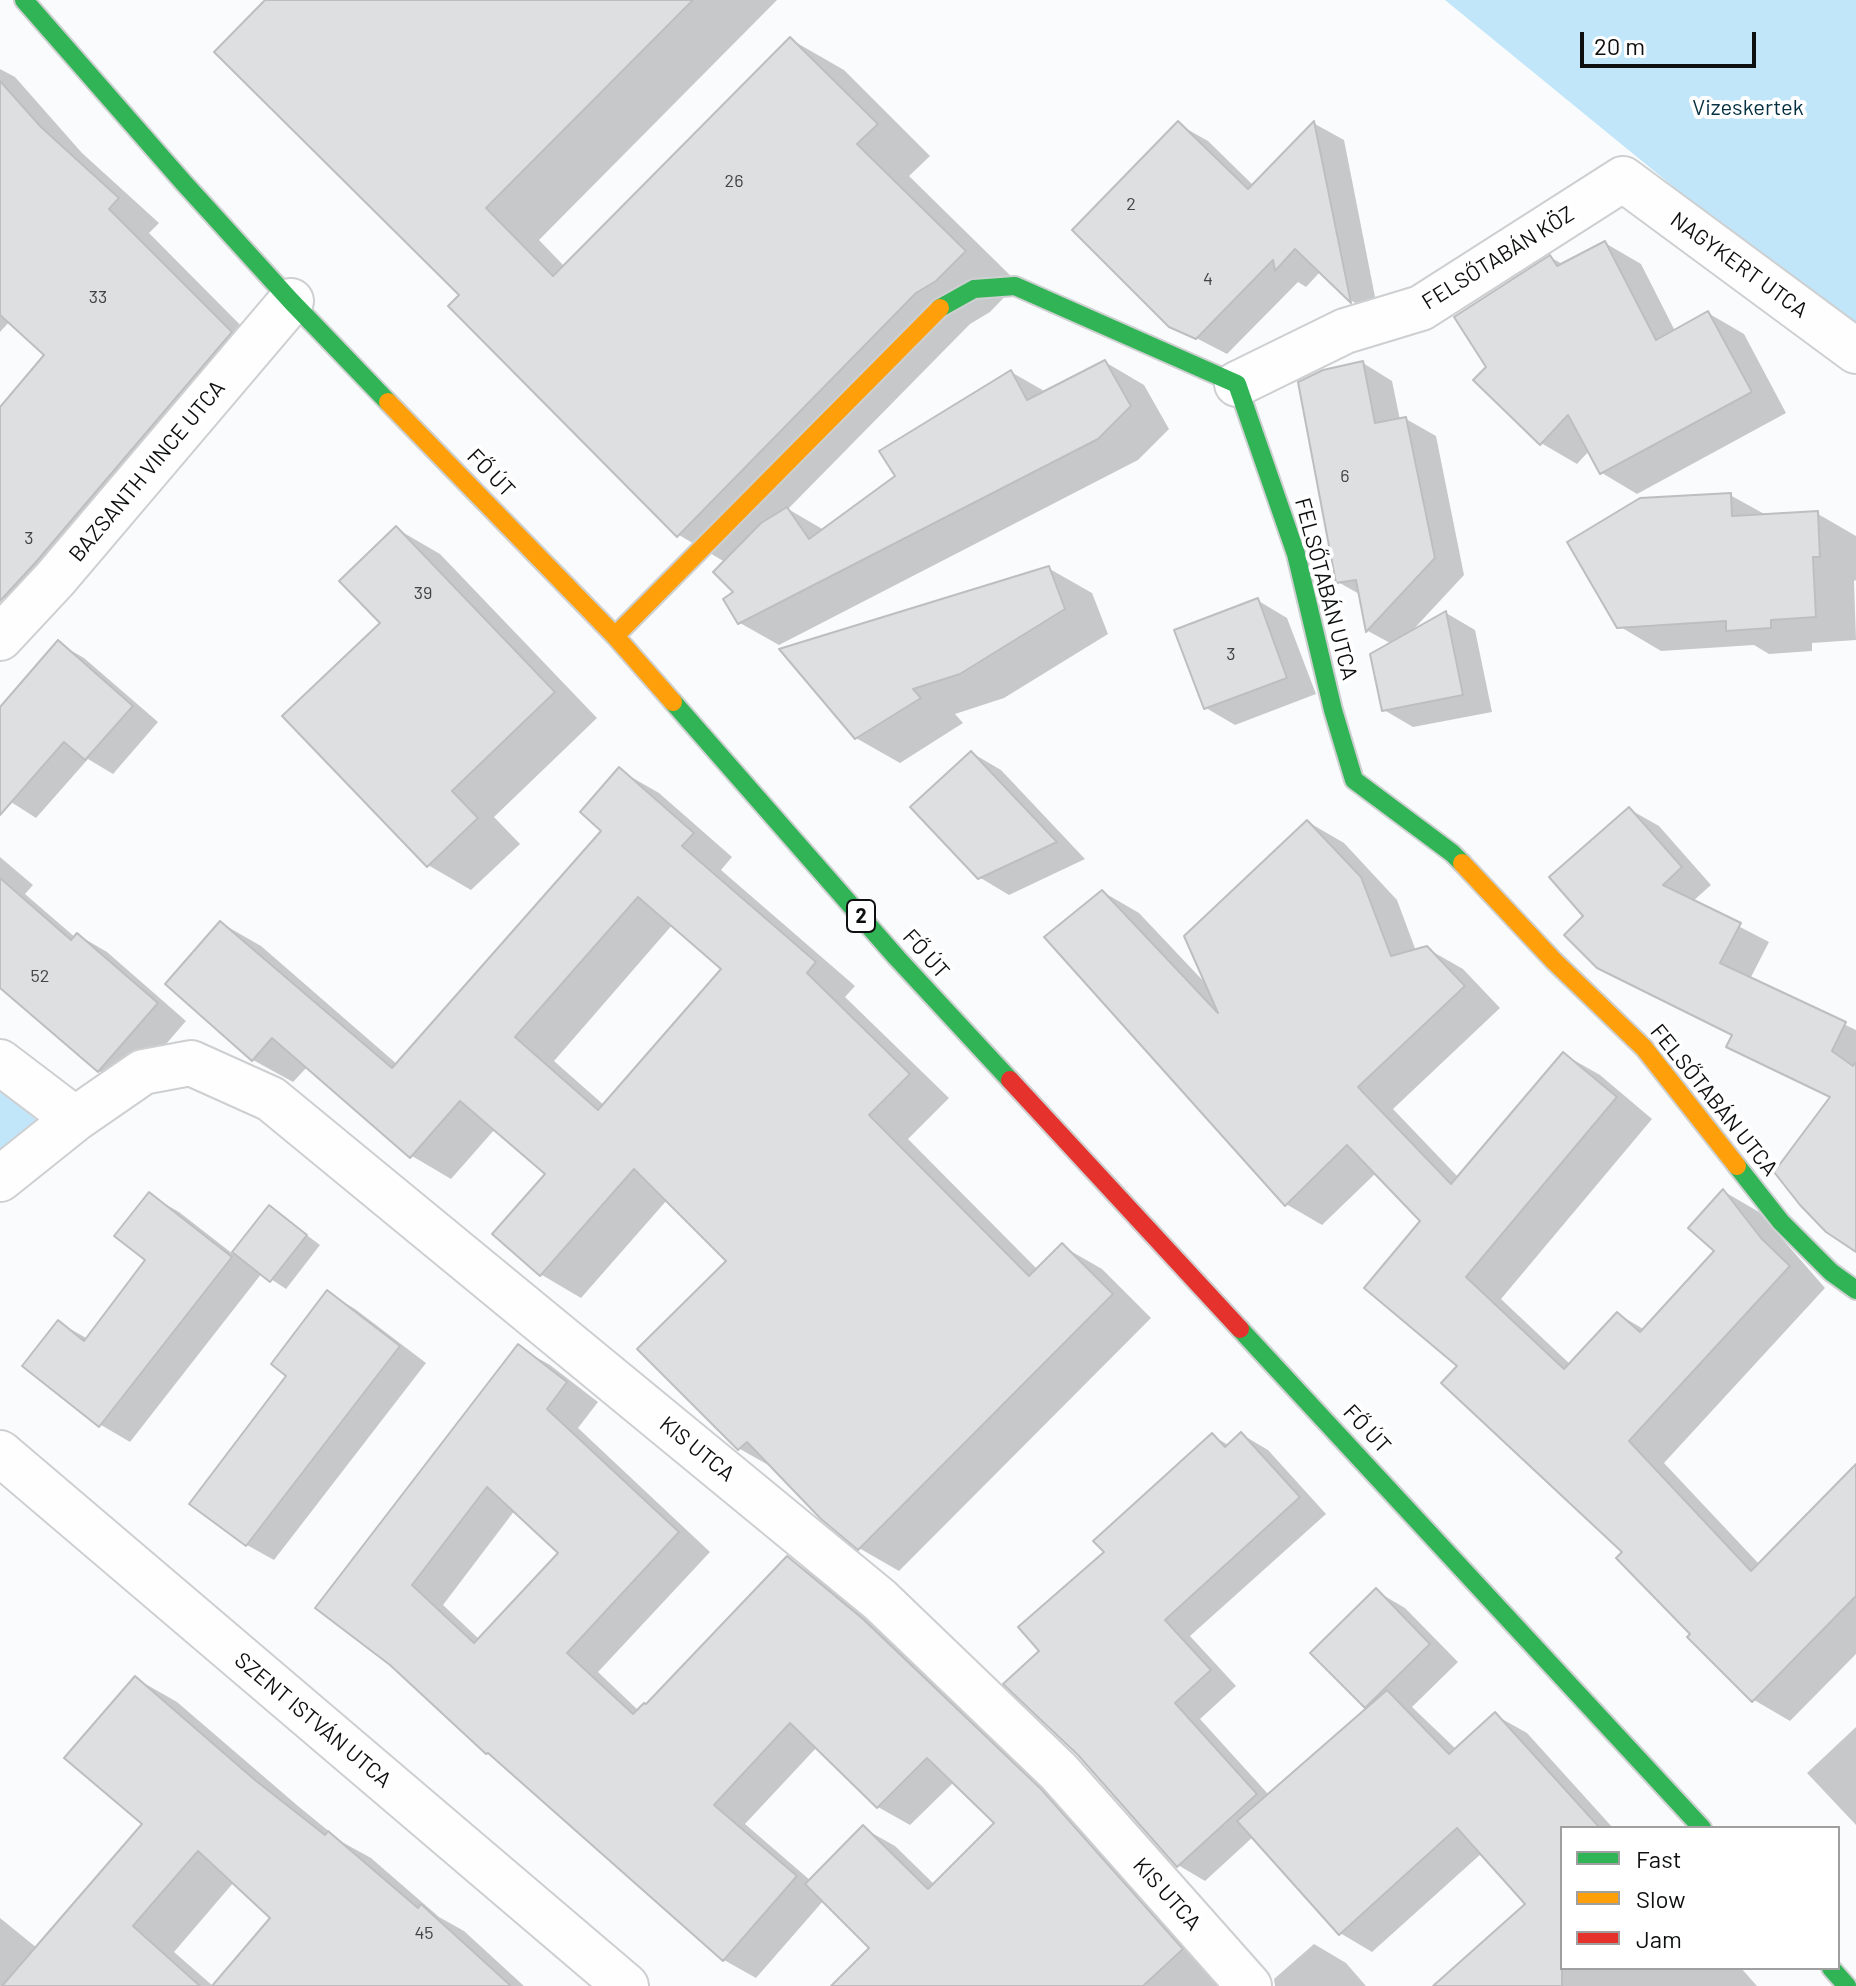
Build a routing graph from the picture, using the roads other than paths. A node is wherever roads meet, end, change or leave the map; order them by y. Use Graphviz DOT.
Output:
graph roads {
  1 [pos="24,0"];
  2 [pos="1623,179"];
  3 [pos="291,301"];
  4 [pos="1856,351"];
  5 [pos="1237,384"];
  6 [pos="615,636"];
  7 [pos="0,638"];
  8 [pos="0,1062"];
  9 [pos="75,1119"];
  10 [pos="0,1179"];
  11 [pos="1856,1290"];
  12 [pos="0,1453"];
  13 [pos="1700,1826"];
  14 [pos="1833,1970"];
  15 [pos="626,1986"];
  16 [pos="1249,1986"];
  17 [pos="1847,1986"];
  1 -- 3 [label="main road, FŐ ÚT / 2"];
  2 -- 4 [label="street, NAGYKERT UTCA"];
  2 -- 5 [label="street, FELSŐTABÁN KÖZ"];
  3 -- 6 [label="main road, FŐ ÚT / 2"];
  3 -- 7 [label="street, BAZSANTH VINCE UTCA"];
  5 -- 6 [label="main road"];
  5 -- 11 [label="main road, FELSŐTABÁN UTCA"];
  6 -- 13 [label="main road, FŐ ÚT / 2"];
  8 -- 9 [label="street"];
  9 -- 10 [label="street, KIS UTCA"];
  9 -- 16 [label="street, KIS UTCA"];
  12 -- 15 [label="street, SZENT ISTVÁN UTCA"];
  14 -- 17 [label="main road"];
}
